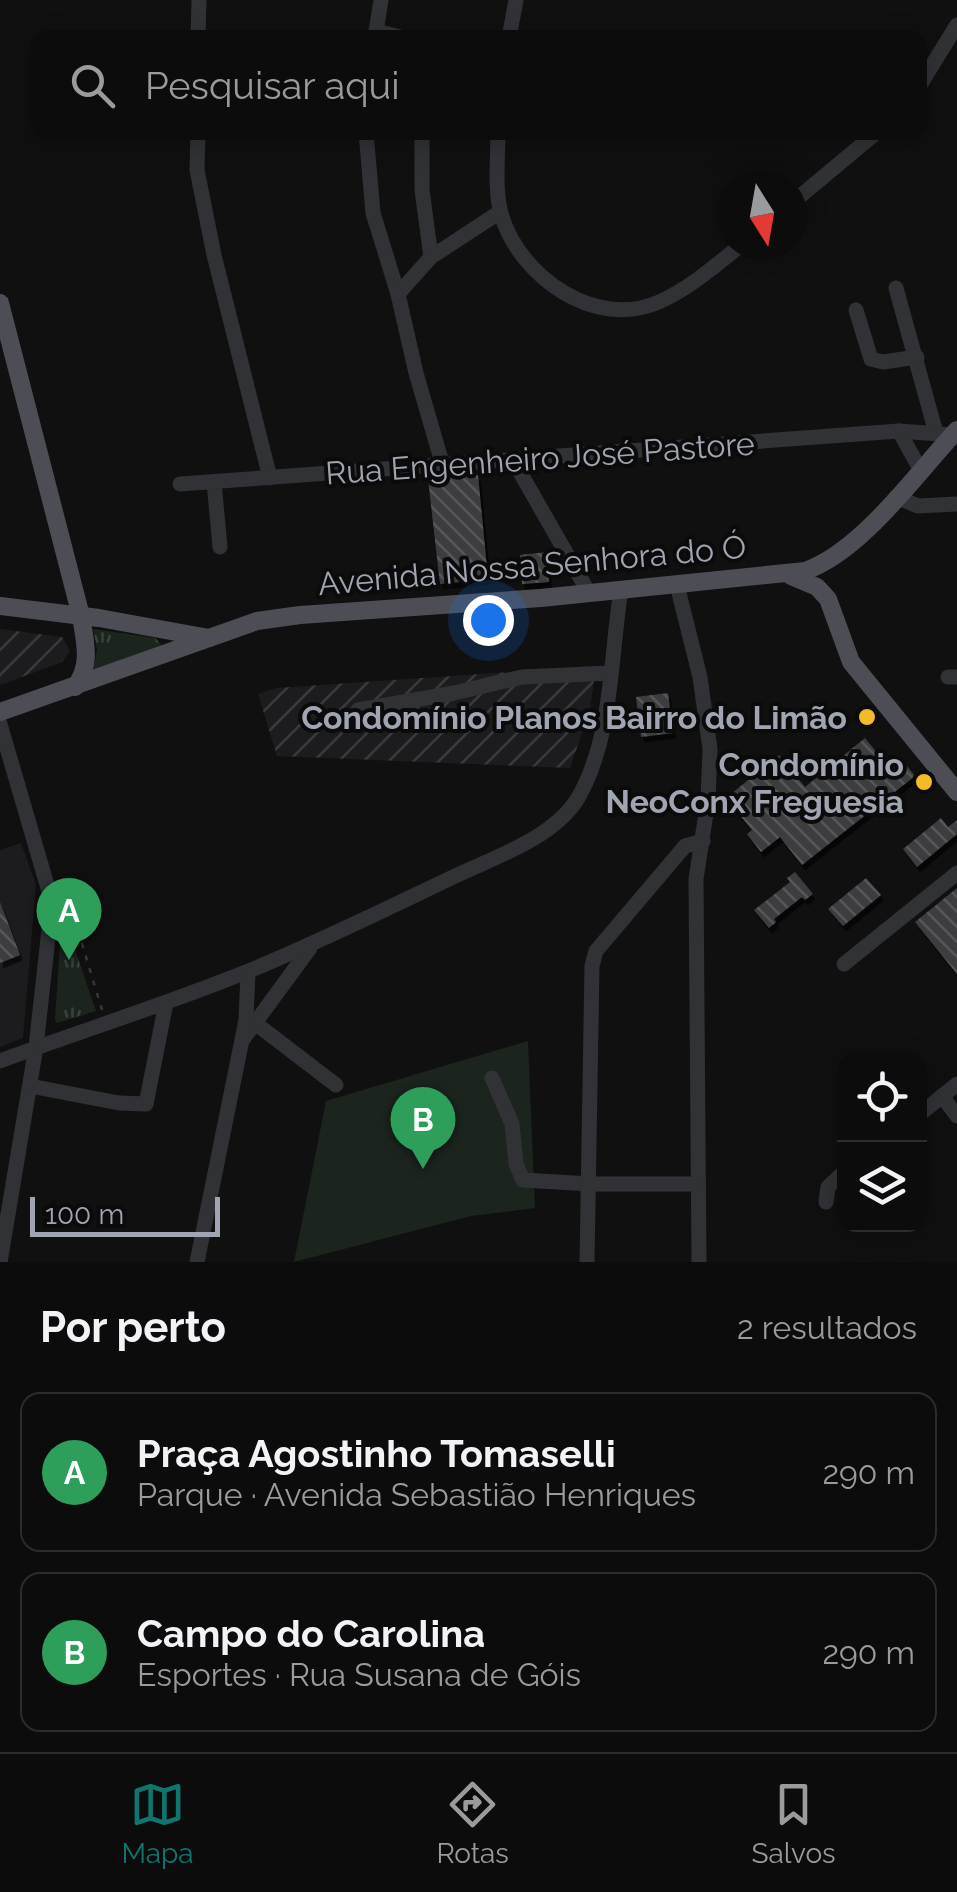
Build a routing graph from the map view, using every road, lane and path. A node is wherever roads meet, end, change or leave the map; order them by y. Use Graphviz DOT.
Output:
graph roads {
  1 [pos="199,0"];
  2 [pos="381,0"];
  3 [pos="516,0"];
  4 [pos="957,25"];
  5 [pos="198,30"];
  6 [pos="376,30"];
  7 [pos="510,30"];
  8 [pos="927,74"];
  9 [pos="198,140"];
  10 [pos="367,140"];
  11 [pos="422,140"];
  12 [pos="494,140"];
  13 [pos="867,140"];
  14 [pos="807,190"];
  15 [pos="500,212"];
  16 [pos="431,257"];
  17 [pos="722,260"];
  18 [pos="896,288"];
  19 [pos="398,294"];
  20 [pos="0,303"];
  21 [pos="856,310"];
  22 [pos="917,357"];
  23 [pos="899,431"];
  24 [pos="949,432"];
  25 [pos="513,460"];
  26 [pos="442,466"];
  27 [pos="921,471"];
  28 [pos="270,478"];
  29 [pos="214,482"];
  30 [pos="180,484"];
  31 [pos="896,497"];
  32 [pos="957,504"];
  33 [pos="852,544"];
  34 [pos="220,547"];
  35 [pos="786,574"];
  36 [pos="678,585"];
  37 [pos="622,590"];
  38 [pos="589,593"];
  39 [pos="828,599"];
  40 [pos="0,606"];
  41 [pos="82,616"];
  42 [pos="210,638"];
  43 [pos="612,673"];
  44 [pos="75,687"];
  45 [pos="358,710"];
  46 [pos="0,712"];
  47 [pos="0,724"];
  48 [pos="957,792"];
  49 [pos="702,841"];
  50 [pos="957,872"];
  51 [pos="49,886"];
  52 [pos="314,943"];
  53 [pos="844,964"];
  54 [pos="248,972"];
  55 [pos="166,1003"];
  56 [pos="106,1022"];
  57 [pos="250,1022"];
  58 [pos="36,1047"];
  59 [pos="0,1061"];
  60 [pos="492,1078"];
  61 [pos="957,1084"];
  62 [pos="336,1085"];
  63 [pos="30,1086"];
  64 [pos="942,1096"];
  65 [pos="927,1108"];
  66 [pos="957,1116"];
  67 [pos="837,1179"];
  68 [pos="590,1184"];
  69 [pos="698,1184"];
  70 [pos="826,1202"];
  71 [pos="0,1262"];
  72 [pos="197,1262"];
  73 [pos="587,1262"];
  74 [pos="699,1262"];
  1 -- 5 [label="street"];
  2 -- 6 [label="street"];
  3 -- 7 [label="street"];
  4 -- 8 [label="street"];
  9 -- 28 [label="street"];
  10 -- 19 [label="street"];
  11 -- 16 [label="street"];
  12 -- 15 [label="street"];
  13 -- 14 [label="street"];
  15 -- 16 [label="street"];
  15 -- 17 [label="street"];
  16 -- 19 [label="street"];
  18 -- 22 [label="street"];
  19 -- 26 [label="street"];
  20 -- 41 [label="main road"];
  21 -- 22 [label="street"];
  22 -- 24 [label="street"];
  23 -- 24 [label="street, Rua Engenheiro José Pastore"];
  23 -- 25 [label="street, Rua Engenheiro José Pastore"];
  23 -- 27 [label="street"];
  24 -- 27 [label="main road, Avenida Nossa Senhora do Ó"];
  25 -- 26 [label="street, Rua Engenheiro José Pastore"];
  25 -- 38 [label="street"];
  26 -- 28 [label="street, Rua Engenheiro José Pastore"];
  27 -- 31 [label="main road, Avenida Nossa Senhora do Ó"];
  28 -- 29 [label="street, Rua Engenheiro José Pastore"];
  29 -- 30 [label="street, Rua Engenheiro José Pastore"];
  29 -- 34 [label="street"];
  31 -- 32 [label="street"];
  31 -- 33 [label="main road, Avenida Nossa Senhora do Ó"];
  33 -- 35 [label="main road, Avenida Nossa Senhora do Ó"];
  33 -- 39 [label="main road, Avenida Nossa Senhora do Ó"];
  35 -- 36 [label="main road, Avenida Nossa Senhora do Ó"];
  35 -- 39 [label="main road, Avenida Nossa Senhora do Ó"];
  36 -- 37 [label="main road, Avenida Nossa Senhora do Ó"];
  36 -- 49 [label="street"];
  37 -- 38 [label="main road, Avenida Nossa Senhora do Ó"];
  37 -- 43 [label="street"];
  38 -- 42 [label="main road, Avenida Nossa Senhora do Ó"];
  39 -- 48 [label="main road"];
  40 -- 41 [label="main road"];
  41 -- 42 [label="main road"];
  41 -- 44 [label="main road"];
  42 -- 44 [label="main road, Avenida Nossa Senhora do Ó"];
  43 -- 45 [label="street"];
  43 -- 52 [label="street"];
  44 -- 46 [label="main road, Avenida Nossa Senhora do Ó"];
  47 -- 51 [label="street"];
  49 -- 68 [label="street"];
  49 -- 69 [label="street"];
  50 -- 53 [label="street"];
  51 -- 56 [label="path"];
  51 -- 58 [label="street"];
  52 -- 54 [label="street"];
  52 -- 57 [label="street"];
  54 -- 55 [label="street"];
  54 -- 57 [label="street"];
  55 -- 56 [label="street"];
  55 -- 63 [label="street"];
  56 -- 58 [label="street"];
  57 -- 62 [label="street"];
  57 -- 72 [label="street"];
  58 -- 59 [label="street"];
  58 -- 63 [label="street"];
  60 -- 68 [label="street"];
  61 -- 64 [label="street"];
  63 -- 71 [label="street"];
  64 -- 65 [label="street"];
  64 -- 66 [label="street"];
  67 -- 70 [label="street"];
  68 -- 69 [label="street"];
  68 -- 73 [label="street"];
  69 -- 74 [label="street"];
}
